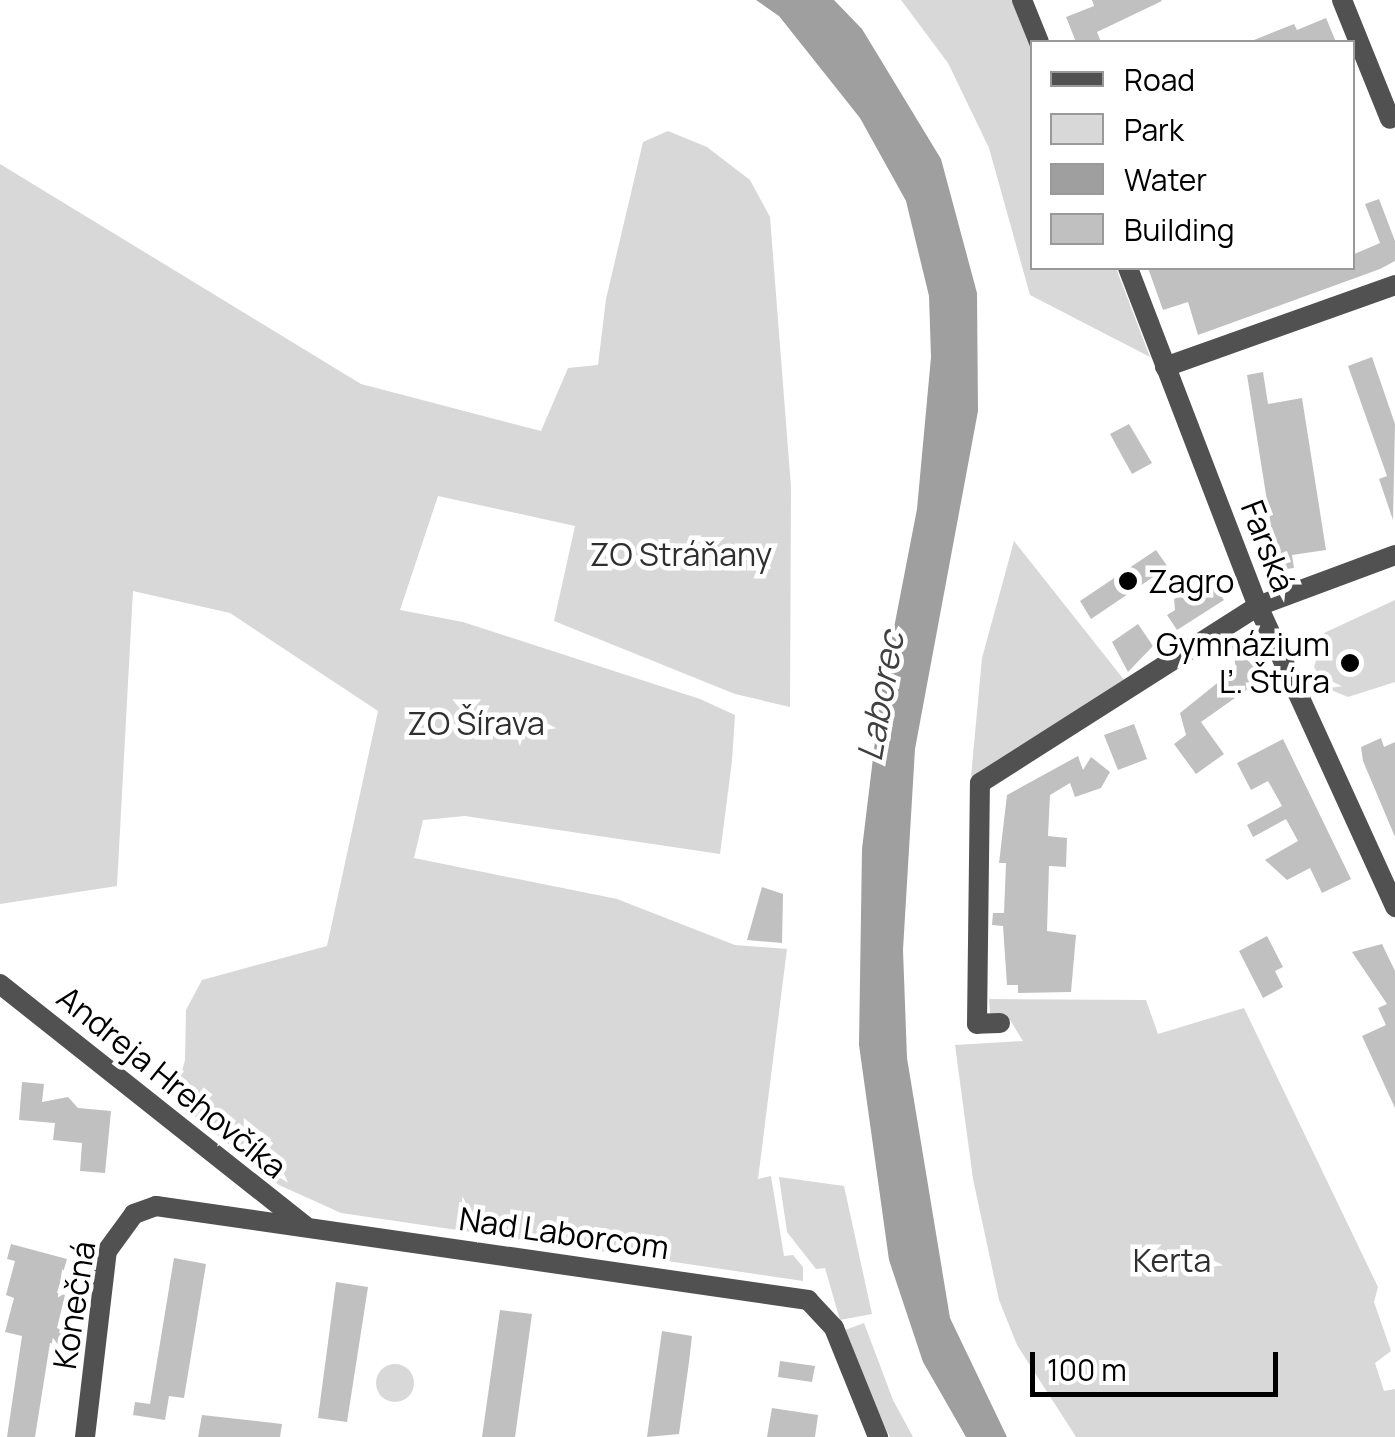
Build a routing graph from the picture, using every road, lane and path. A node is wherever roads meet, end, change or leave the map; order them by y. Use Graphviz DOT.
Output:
graph roads {
  1 [pos="1342,0"];
  2 [pos="1021,1"];
  3 [pos="1036,37"];
  4 [pos="1353,40"];
  5 [pos="1358,58"];
  6 [pos="1390,119"];
  7 [pos="1129,270"];
  8 [pos="1395,285"];
  9 [pos="1166,367"];
  10 [pos="1395,555"];
  11 [pos="1258,606"];
  12 [pos="1395,907"];
  13 [pos="0,984"];
  14 [pos="1000,1023"];
  15 [pos="156,1206"];
  16 [pos="306,1227"];
  17 [pos="85,1437"];
  18 [pos="878,1437"];
  1 -- 4 [label="street"];
  2 -- 3 [label="street"];
  5 -- 6 [label="street"];
  7 -- 9 [label="street, Farská"];
  8 -- 9 [label="street"];
  9 -- 11 [label="street, Farská"];
  10 -- 11 [label="street"];
  11 -- 12 [label="street, Farská"];
  11 -- 14 [label="street"];
  13 -- 16 [label="street, Andreja Hrehovčíka"];
  15 -- 16 [label="street, Nad Laborcom"];
  15 -- 17 [label="street, Konečná"];
  16 -- 18 [label="street, Nad Laborcom"];
}
